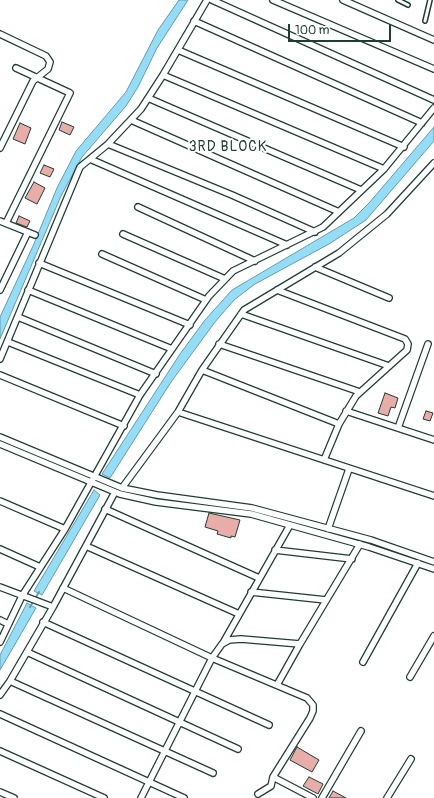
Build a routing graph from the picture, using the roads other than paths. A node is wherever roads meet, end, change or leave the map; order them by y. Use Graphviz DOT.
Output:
graph roads {
  1 [pos="207,0"];
  2 [pos="212,0"];
  3 [pos="273,0"];
  4 [pos="343,0"];
  5 [pos="398,0"];
  6 [pos="430,0"];
  7 [pos="408,5"];
  8 [pos="194,21"];
  9 [pos="425,21"];
  10 [pos="0,34"];
  11 [pos="434,40"];
  12 [pos="178,50"];
  13 [pos="16,68"];
  14 [pos="434,69"];
  15 [pos="163,74"];
  16 [pos="35,78"];
  17 [pos="148,98"];
  18 [pos="434,100"];
  19 [pos="434,108"];
  20 [pos="131,120"];
  21 [pos="422,123"];
  22 [pos="108,144"];
  23 [pos="404,147"];
  24 [pos="0,148"];
  25 [pos="90,159"];
  26 [pos="434,163"];
  27 [pos="384,170"];
  28 [pos="361,190"];
  29 [pos="138,207"];
  30 [pos="339,212"];
  31 [pos="0,221"];
  32 [pos="6,223"];
  33 [pos="28,232"];
  34 [pos="315,232"];
  35 [pos="123,234"];
  36 [pos="35,236"];
  37 [pos="287,245"];
  38 [pos="102,254"];
  39 [pos="255,261"];
  40 [pos="38,263"];
  41 [pos="316,267"];
  42 [pos="225,279"];
  43 [pos="0,290"];
  44 [pos="28,290"];
  45 [pos="277,290"];
  46 [pos="389,298"];
  47 [pos="206,300"];
  48 [pos="241,314"];
  49 [pos="18,317"];
  50 [pos="190,325"];
  51 [pos="8,342"];
  52 [pos="220,344"];
  53 [pos="428,344"];
  54 [pos="172,348"];
  55 [pos="0,359"];
  56 [pos="389,366"];
  57 [pos="202,370"];
  58 [pos="156,374"];
  59 [pos="0,375"];
  60 [pos="360,392"];
  61 [pos="140,395"];
  62 [pos="346,411"];
  63 [pos="178,412"];
  64 [pos="339,424"];
  65 [pos="124,426"];
  66 [pos="398,428"];
  67 [pos="0,437"];
  68 [pos="434,440"];
  69 [pos="0,444"];
  70 [pos="324,460"];
  71 [pos="349,469"];
  72 [pos="95,477"];
  73 [pos="92,482"];
  74 [pos="122,488"];
  75 [pos="115,492"];
  76 [pos="434,496"];
  77 [pos="0,502"];
  78 [pos="106,509"];
  79 [pos="290,525"];
  80 [pos="65,529"];
  81 [pos="328,529"];
  82 [pos="360,544"];
  83 [pos="86,546"];
  84 [pos="0,549"];
  85 [pos="275,550"];
  86 [pos="352,559"];
  87 [pos="434,562"];
  88 [pos="418,563"];
  89 [pos="40,567"];
  90 [pos="434,568"];
  91 [pos="260,578"];
  92 [pos="0,587"];
  93 [pos="63,588"];
  94 [pos="251,592"];
  95 [pos="22,596"];
  96 [pos="326,600"];
  97 [pos="53,607"];
  98 [pos="239,614"];
  99 [pos="0,620"];
  100 [pos="43,622"];
  101 [pos="8,624"];
  102 [pos="434,636"];
  103 [pos="0,642"];
  104 [pos="222,644"];
  105 [pos="300,644"];
  106 [pos="27,652"];
  107 [pos="212,658"];
  108 [pos="363,662"];
  109 [pos="410,677"];
  110 [pos="10,682"];
  111 [pos="277,685"];
  112 [pos="0,694"];
  113 [pos="0,714"];
  114 [pos="180,722"];
  115 [pos="269,725"];
  116 [pos="361,731"];
  117 [pos="238,749"];
  118 [pos="0,751"];
  119 [pos="165,751"];
  120 [pos="411,759"];
  121 [pos="213,773"];
  122 [pos="273,777"];
  123 [pos="149,782"];
  124 [pos="0,792"];
  125 [pos="258,794"];
  126 [pos="14,798"];
  127 [pos="104,798"];
  128 [pos="141,798"];
  129 [pos="184,798"];
  130 [pos="313,798"];
  131 [pos="322,798"];
  132 [pos="387,798"];
  1 -- 8 [label="street"];
  2 -- 18 [label="street"];
  3 -- 14 [label="street"];
  4 -- 11 [label="street"];
  5 -- 7 [label="lane"];
  6 -- 9 [label="lane"];
  8 -- 12 [label="street"];
  8 -- 21 [label="street"];
  10 -- 16 [label="street"];
  12 -- 15 [label="street"];
  12 -- 23 [label="street"];
  13 -- 16 [label="street"];
  15 -- 17 [label="street"];
  15 -- 27 [label="street"];
  16 -- 24 [label="street"];
  16 -- 32 [label="street"];
  17 -- 20 [label="street"];
  17 -- 28 [label="street"];
  19 -- 21 [label="street"];
  20 -- 22 [label="street"];
  20 -- 30 [label="street"];
  21 -- 23 [label="street"];
  22 -- 25 [label="street"];
  22 -- 34 [label="street"];
  23 -- 27 [label="street"];
  25 -- 37 [label="street"];
  25 -- 40 [label="street"];
  26 -- 41 [label="street"];
  27 -- 28 [label="street"];
  28 -- 30 [label="street"];
  29 -- 39 [label="street"];
  30 -- 34 [label="street"];
  31 -- 32 [label="street"];
  32 -- 33 [label="street"];
  33 -- 36 [label="street"];
  33 -- 43 [label="street"];
  34 -- 37 [label="street"];
  35 -- 42 [label="street"];
  37 -- 39 [label="street"];
  38 -- 47 [label="street"];
  39 -- 42 [label="street"];
  40 -- 44 [label="street"];
  40 -- 50 [label="street"];
  41 -- 45 [label="street"];
  41 -- 46 [label="street"];
  42 -- 47 [label="street"];
  44 -- 49 [label="street"];
  44 -- 54 [label="street"];
  45 -- 48 [label="street"];
  45 -- 56 [label="street"];
  47 -- 50 [label="street"];
  48 -- 52 [label="street"];
  48 -- 56 [label="street"];
  49 -- 51 [label="street"];
  49 -- 58 [label="street"];
  50 -- 54 [label="street"];
  51 -- 55 [label="street"];
  51 -- 61 [label="street"];
  52 -- 57 [label="street"];
  52 -- 60 [label="street"];
  53 -- 66 [label="street"];
  54 -- 58 [label="street"];
  56 -- 60 [label="street"];
  57 -- 63 [label="street"];
  57 -- 64 [label="street"];
  58 -- 61 [label="street"];
  59 -- 65 [label="street"];
  60 -- 62 [label="street"];
  61 -- 65 [label="street"];
  62 -- 64 [label="street"];
  62 -- 66 [label="street"];
  63 -- 70 [label="street"];
  63 -- 74 [label="street"];
  64 -- 70 [label="street"];
  65 -- 72 [label="street"];
  66 -- 68 [label="street"];
  67 -- 72 [label="street"];
  69 -- 73 [label="street"];
  70 -- 71 [label="street"];
  71 -- 76 [label="street"];
  71 -- 81 [label="street"];
  72 -- 73 [label="street"];
  72 -- 74 [label="street"];
  73 -- 75 [label="street"];
  73 -- 80 [label="street"];
  74 -- 81 [label="street"];
  75 -- 78 [label="street"];
  75 -- 79 [label="street"];
  77 -- 80 [label="street"];
  78 -- 83 [label="street"];
  78 -- 91 [label="street"];
  79 -- 82 [label="street"];
  79 -- 85 [label="street"];
  80 -- 89 [label="street"];
  81 -- 87 [label="street"];
  82 -- 86 [label="street"];
  82 -- 88 [label="street"];
  83 -- 93 [label="street"];
  83 -- 98 [label="street"];
  84 -- 89 [label="street"];
  85 -- 86 [label="street"];
  85 -- 91 [label="street"];
  86 -- 96 [label="street"];
  88 -- 90 [label="street"];
  88 -- 108 [label="street"];
  89 -- 95 [label="street"];
  91 -- 94 [label="street"];
  92 -- 95 [label="street"];
  93 -- 97 [label="street"];
  93 -- 107 [label="street"];
  94 -- 96 [label="street"];
  94 -- 98 [label="street"];
  95 -- 97 [label="street"];
  95 -- 101 [label="street"];
  96 -- 105 [label="street"];
  97 -- 100 [label="street"];
  98 -- 104 [label="street"];
  99 -- 101 [label="street"];
  100 -- 106 [label="street"];
  100 -- 115 [label="street"];
  101 -- 103 [label="street"];
  102 -- 109 [label="street"];
  104 -- 105 [label="street"];
  104 -- 107 [label="street"];
  105 -- 111 [label="street"];
  106 -- 110 [label="street"];
  106 -- 114 [label="street"];
  107 -- 111 [label="street"];
  107 -- 114 [label="street"];
  110 -- 112 [label="street"];
  110 -- 119 [label="street"];
  111 -- 122 [label="street"];
  113 -- 123 [label="street"];
  114 -- 117 [label="street"];
  114 -- 119 [label="street"];
  116 -- 131 [label="street"];
  118 -- 127 [label="street"];
  119 -- 121 [label="street"];
  119 -- 123 [label="street"];
  120 -- 132 [label="street"];
  122 -- 125 [label="street"];
  122 -- 130 [label="street"];
  123 -- 128 [label="street"];
  123 -- 129 [label="street"];
  124 -- 126 [label="street"];
}
